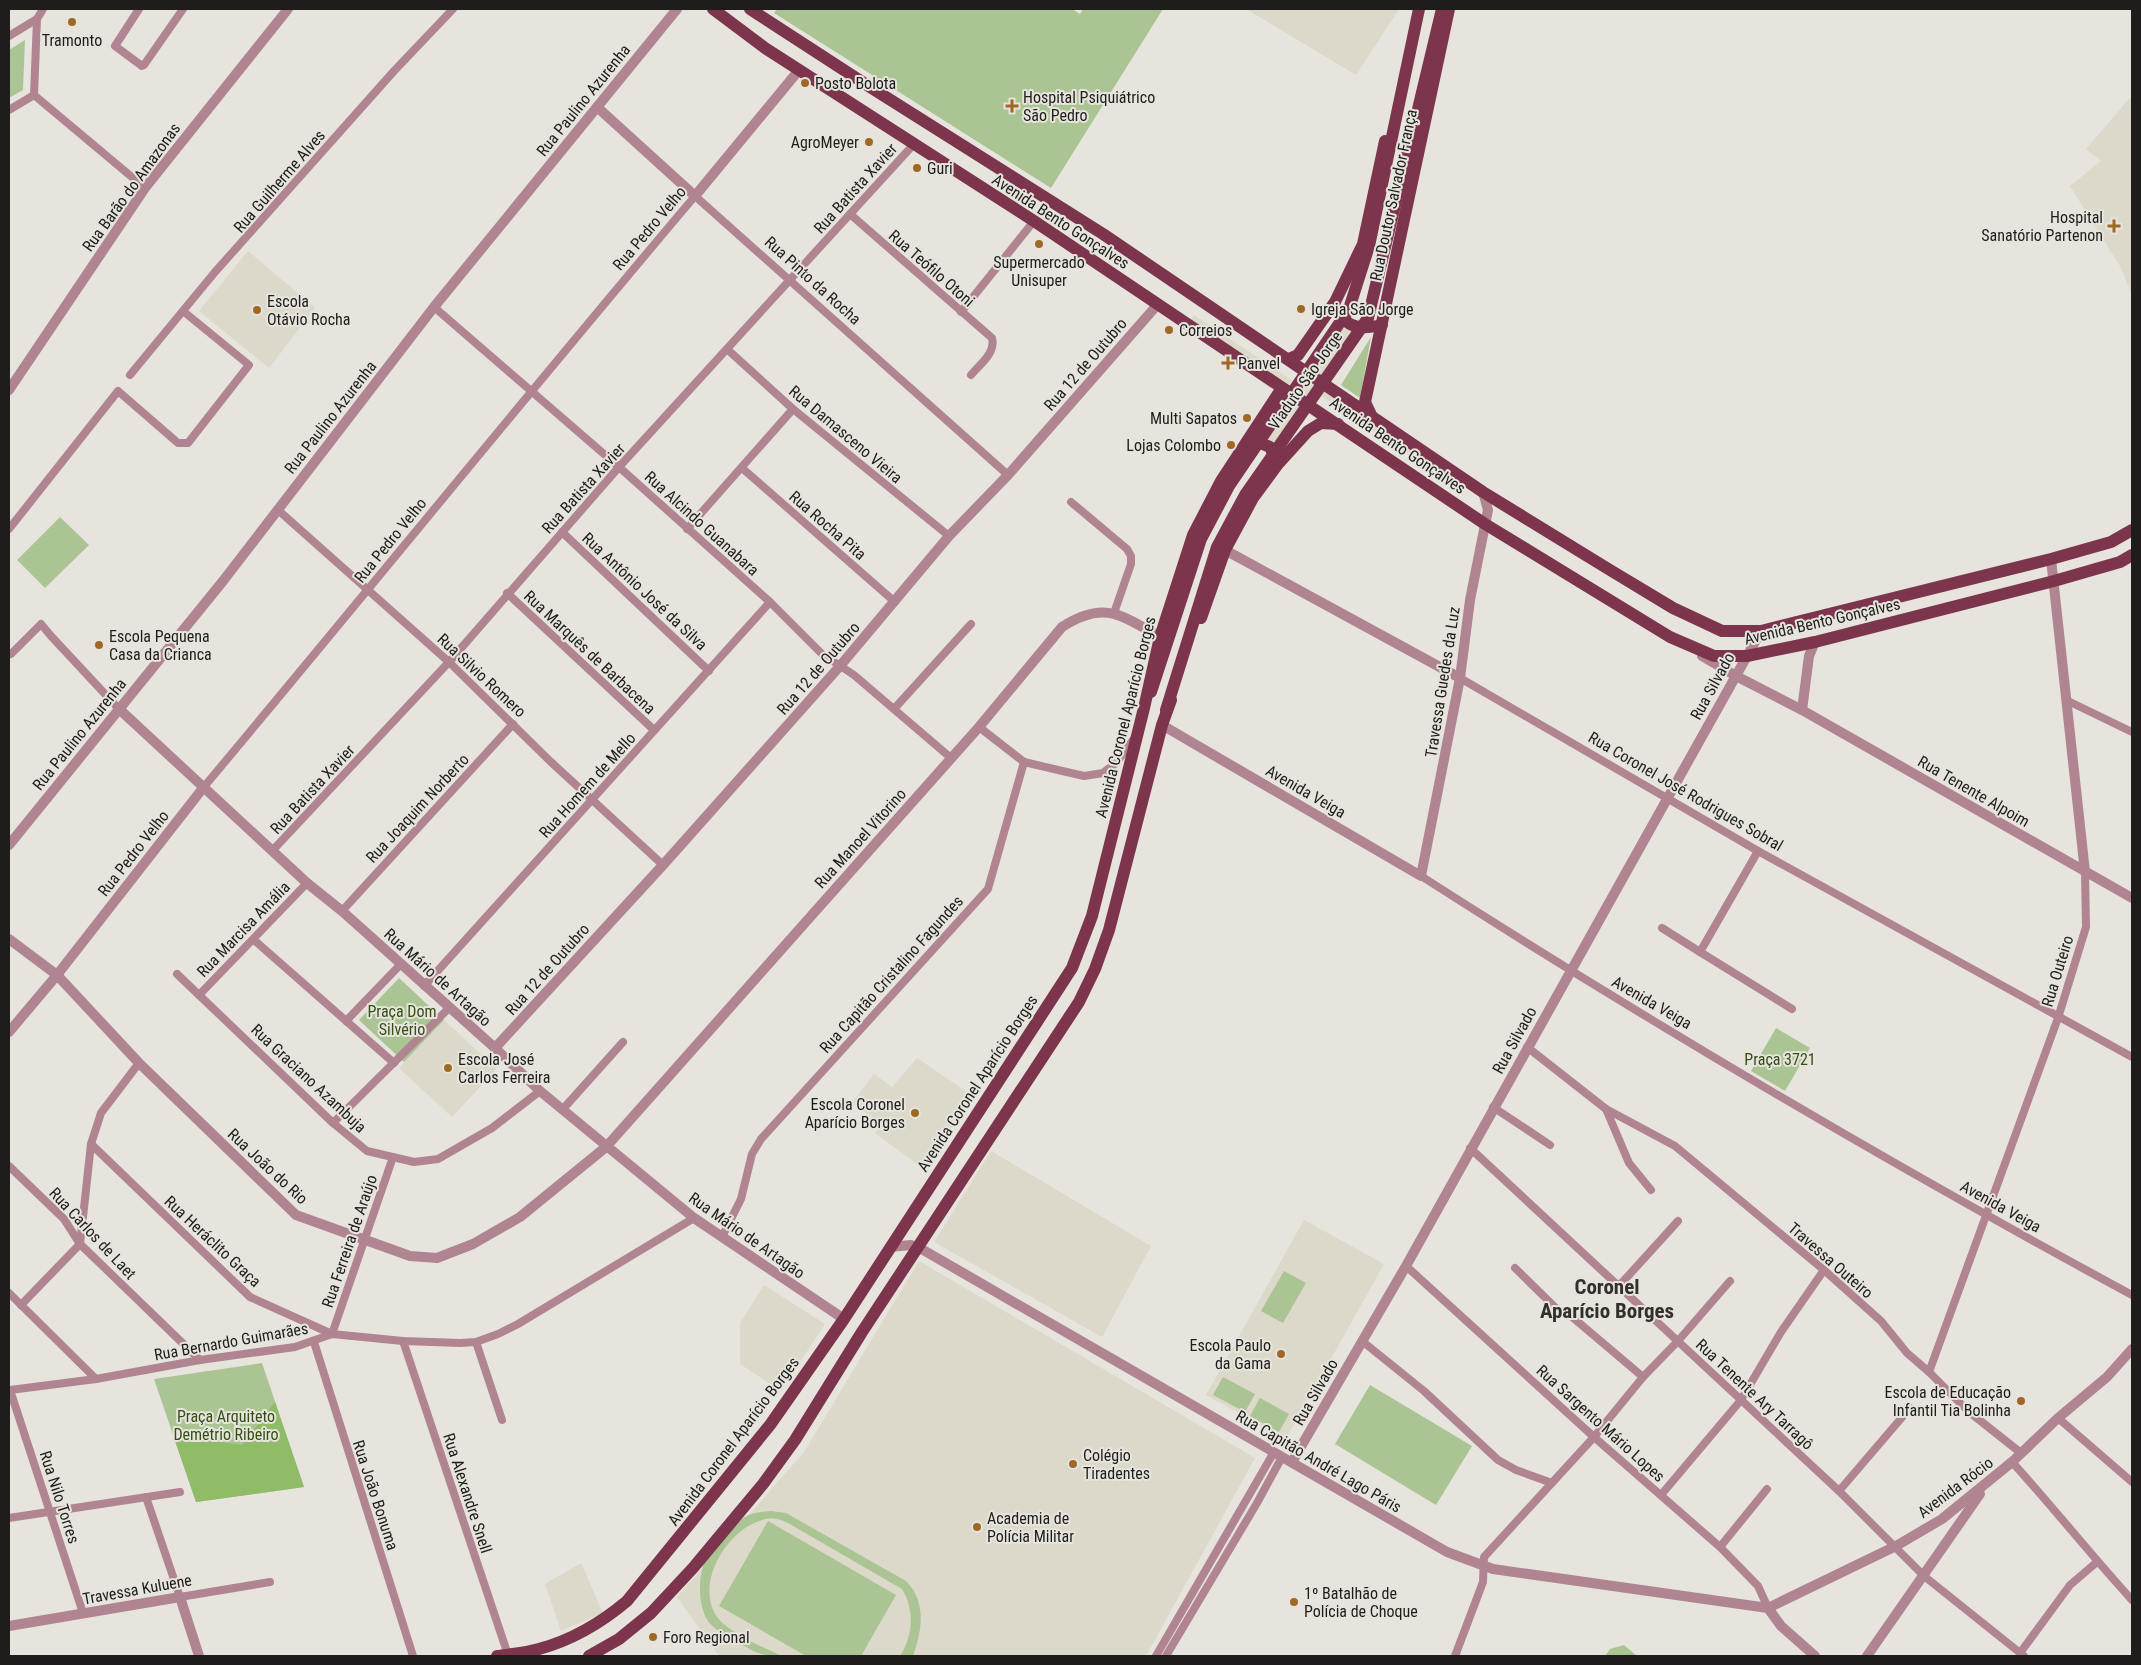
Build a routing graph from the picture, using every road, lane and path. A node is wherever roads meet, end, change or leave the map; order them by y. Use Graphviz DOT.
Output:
graph roads {
  1 [pos="43,9"];
  2 [pos="139,9"];
  3 [pos="183,9"];
  4 [pos="288,9"];
  5 [pos="453,9"];
  6 [pos="676,9"];
  7 [pos="713,9"];
  8 [pos="750,9"];
  9 [pos="1413,9"];
  10 [pos="1419,9"];
  11 [pos="1442,9"];
  12 [pos="1449,9"];
  13 [pos="36,19"];
  14 [pos="9,36"];
  15 [pos="799,70"];
  16 [pos="34,95"];
  17 [pos="598,107"];
  18 [pos="9,110"];
  19 [pos="914,144"];
  20 [pos="145,188"];
  21 [pos="695,196"];
  22 [pos="850,214"];
  23 [pos="1034,221"];
  24 [pos="791,280"];
  25 [pos="1335,302"];
  26 [pos="1158,304"];
  27 [pos="434,307"];
  28 [pos="183,311"];
  29 [pos="961,312"];
  30 [pos="1382,324"];
  31 [pos="728,350"];
  32 [pos="1289,359"];
  33 [pos="971,374"];
  34 [pos="130,375"];
  35 [pos="1282,388"];
  36 [pos="9,390"];
  37 [pos="531,390"];
  38 [pos="793,409"];
  39 [pos="1372,417"];
  40 [pos="1338,424"];
  41 [pos="1246,442"];
  42 [pos="1278,464"];
  43 [pos="619,467"];
  44 [pos="742,468"];
  45 [pos="1008,474"];
  46 [pos="1483,492"];
  47 [pos="1071,502"];
  48 [pos="278,510"];
  49 [pos="1485,524"];
  50 [pos="9,529"];
  51 [pos="687,529"];
  52 [pos="2132,530"];
  53 [pos="562,532"];
  54 [pos="949,536"];
  55 [pos="1225,550"];
  56 [pos="2132,556"];
  57 [pos="2051,559"];
  58 [pos="2054,581"];
  59 [pos="368,591"];
  60 [pos="507,593"];
  61 [pos="770,602"];
  62 [pos="895,602"];
  63 [pos="1114,613"];
  64 [pos="971,624"];
  65 [pos="1761,631"];
  66 [pos="1160,637"];
  67 [pos="1670,637"];
  68 [pos="1815,642"];
  69 [pos="11,654"];
  70 [pos="1747,656"];
  71 [pos="448,662"];
  72 [pos="840,666"];
  73 [pos="709,671"];
  74 [pos="1736,676"];
  75 [pos="1460,678"];
  76 [pos="2068,701"];
  77 [pos="118,708"];
  78 [pos="1144,708"];
  79 [pos="894,709"];
  80 [pos="1802,710"];
  81 [pos="514,724"];
  82 [pos="1162,726"];
  83 [pos="979,727"];
  84 [pos="654,730"];
  85 [pos="2132,732"];
  86 [pos="1138,734"];
  87 [pos="951,758"];
  88 [pos="1024,762"];
  89 [pos="203,788"];
  90 [pos="591,799"];
  91 [pos="1667,799"];
  92 [pos="9,845"];
  93 [pos="273,850"];
  94 [pos="1758,851"];
  95 [pos="663,865"];
  96 [pos="2085,872"];
  97 [pos="1421,876"];
  98 [pos="307,883"];
  99 [pos="2132,898"];
  100 [pos="342,911"];
  101 [pos="1662,928"];
  102 [pos="9,939"];
  103 [pos="254,940"];
  104 [pos="1700,952"];
  105 [pos="400,964"];
  106 [pos="1570,971"];
  107 [pos="177,974"];
  108 [pos="58,975"];
  109 [pos="424,986"];
  110 [pos="199,995"];
  111 [pos="449,1008"];
  112 [pos="1792,1009"];
  113 [pos="2058,1018"];
  114 [pos="346,1021"];
  115 [pos="9,1032"];
  116 [pos="623,1042"];
  117 [pos="1528,1046"];
  118 [pos="495,1048"];
  119 [pos="2132,1057"];
  120 [pos="138,1063"];
  121 [pos="394,1064"];
  122 [pos="540,1091"];
  123 [pos="1493,1107"];
  124 [pos="563,1109"];
  125 [pos="1606,1110"];
  126 [pos="333,1123"];
  127 [pos="91,1144"];
  128 [pos="1550,1145"];
  129 [pos="606,1147"];
  130 [pos="1470,1148"];
  131 [pos="393,1157"];
  132 [pos="9,1166"];
  133 [pos="1651,1190"];
  134 [pos="1986,1216"];
  135 [pos="694,1218"];
  136 [pos="1678,1221"];
  137 [pos="722,1237"];
  138 [pos="363,1240"];
  139 [pos="80,1244"];
  140 [pos="890,1246"];
  141 [pos="918,1247"];
  142 [pos="1406,1266"];
  143 [pos="1515,1268"];
  144 [pos="1824,1270"];
  145 [pos="1730,1281"];
  146 [pos="1619,1286"];
  147 [pos="9,1293"];
  148 [pos="2132,1295"];
  149 [pos="21,1305"];
  150 [pos="844,1319"];
  151 [pos="332,1334"];
  152 [pos="403,1341"];
  153 [pos="1362,1341"];
  154 [pos="1678,1341"];
  155 [pos="314,1342"];
  156 [pos="476,1342"];
  157 [pos="2132,1349"];
  158 [pos="200,1360"];
  159 [pos="1929,1372"];
  160 [pos="1643,1377"];
  161 [pos="96,1379"];
  162 [pos="9,1390"];
  163 [pos="1741,1400"];
  164 [pos="1910,1408"];
  165 [pos="2058,1418"];
  166 [pos="502,1420"];
  167 [pos="1594,1437"];
  168 [pos="2021,1453"];
  169 [pos="1278,1454"];
  170 [pos="1292,1462"];
  171 [pos="2012,1462"];
  172 [pos="1263,1472"];
  173 [pos="1271,1477"];
  174 [pos="2132,1482"];
  175 [pos="1552,1483"];
  176 [pos="1988,1483"];
  177 [pos="1767,1490"];
  178 [pos="1839,1491"];
  179 [pos="180,1492"];
  180 [pos="1660,1495"];
  181 [pos="146,1496"];
  182 [pos="1247,1498"];
  183 [pos="1257,1503"];
  184 [pos="50,1511"];
  185 [pos="9,1518"];
  186 [pos="1233,1522"];
  187 [pos="1243,1527"];
  188 [pos="1896,1546"];
  189 [pos="1219,1547"];
  190 [pos="1720,1547"];
  191 [pos="1228,1552"];
  192 [pos="2097,1562"];
  193 [pos="1484,1567"];
  194 [pos="1205,1572"];
  195 [pos="1924,1576"];
  196 [pos="1213,1577"];
  197 [pos="270,1582"];
  198 [pos="180,1596"];
  199 [pos="1191,1596"];
  200 [pos="2132,1600"];
  201 [pos="1199,1601"];
  202 [pos="1768,1608"];
  203 [pos="83,1613"];
  204 [pos="9,1626"];
  205 [pos="1162,1645"];
  206 [pos="1171,1649"];
  207 [pos="502,1655"];
  208 [pos="597,1655"];
  209 [pos="2022,1655"];
  210 [pos="199,1656"];
  211 [pos="413,1656"];
  212 [pos="1156,1656"];
  213 [pos="1166,1656"];
  214 [pos="1455,1656"];
  215 [pos="1815,1656"];
  216 [pos="1867,1656"];
  1 -- 13 [label="street"];
  2 -- 3 [label="street"];
  4 -- 20 [label="street, Rua Barão do Amazonas"];
  5 -- 28 [label="street, Rua Guilherme Alves"];
  6 -- 17 [label="street, Rua Paulino Azurenha"];
  7 -- 15 [label="main road, Avenida Bento Gonçalves"];
  8 -- 32 [label="main road, Avenida Bento Gonçalves"];
  9 -- 25 [label="main road, Rua Doutor Salvador França"];
  10 -- 78 [label="main road, Viaduto São Jorge, bridge"];
  11 -- 82 [label="main road, Viaduto São Jorge, bridge"];
  12 -- 30 [label="main road, Rua Doutor Salvador França"];
  13 -- 14 [label="street"];
  13 -- 16 [label="street"];
  15 -- 19 [label="main road, Avenida Bento Gonçalves"];
  15 -- 21 [label="street, Rua Pedro Velho"];
  16 -- 18 [label="street"];
  16 -- 20 [label="street"];
  17 -- 21 [label="street, Rua Pinto da Rocha"];
  17 -- 27 [label="street, Rua Paulino Azurenha"];
  19 -- 22 [label="street, Rua Batista Xavier"];
  19 -- 23 [label="main road, Avenida Bento Gonçalves"];
  20 -- 36 [label="street, Rua Barão do Amazonas"];
  21 -- 24 [label="street, Rua Pinto da Rocha"];
  21 -- 37 [label="street, Rua Pedro Velho"];
  22 -- 24 [label="street, Rua Batista Xavier"];
  22 -- 29 [label="street, Rua Teófilo Otoni"];
  23 -- 26 [label="main road, Avenida Bento Gonçalves"];
  23 -- 29 [label="street"];
  24 -- 31 [label="street, Rua Batista Xavier"];
  24 -- 45 [label="street, Rua Pinto da Rocha"];
  25 -- 30 [label="main road"];
  25 -- 32 [label="main road, Rua Doutor Salvador França"];
  26 -- 35 [label="main road, Avenida Bento Gonçalves"];
  26 -- 45 [label="street, Rua 12 de Outubro"];
  27 -- 37 [label="street, Rua Alcindo Guanabara"];
  27 -- 48 [label="street, Rua Paulino Azurenha"];
  28 -- 34 [label="street, Rua Guilherme Alves"];
  28 -- 50 [label="street"];
  29 -- 33 [label="street, Rua Teófilo Otoni"];
  30 -- 39 [label="main road, Rua Doutor Salvador França"];
  31 -- 38 [label="street, Rua Damasceno Vieira"];
  31 -- 43 [label="street, Rua Batista Xavier"];
  32 -- 39 [label="main road, Avenida Bento Gonçalves"];
  35 -- 40 [label="main road, Avenida Bento Gonçalves"];
  35 -- 41 [label="main road, Avenida Coronel Aparício Borges"];
  37 -- 43 [label="street, Rua Alcindo Guanabara"];
  37 -- 59 [label="street, Rua Pedro Velho"];
  38 -- 44 [label="street"];
  38 -- 54 [label="street, Rua Damasceno Vieira"];
  39 -- 46 [label="main road, Avenida Bento Gonçalves"];
  40 -- 42 [label="main road"];
  40 -- 49 [label="main road, Avenida Bento Gonçalves"];
  41 -- 42 [label="main road"];
  41 -- 66 [label="main road, Avenida Coronel Aparício Borges"];
  42 -- 55 [label="main road"];
  43 -- 51 [label="street, Rua Alcindo Guanabara"];
  43 -- 53 [label="street, Rua Batista Xavier"];
  44 -- 51 [label="street"];
  44 -- 62 [label="street, Rua Rocha Pita"];
  45 -- 54 [label="street, Rua 12 de Outubro"];
  46 -- 49 [label="street, Travessa Guedes da Luz"];
  46 -- 65 [label="main road, Avenida Bento Gonçalves"];
  47 -- 63 [label="street"];
  48 -- 59 [label="street, Rua Silvio Romero"];
  48 -- 77 [label="street, Rua Paulino Azurenha"];
  49 -- 67 [label="main road, Avenida Bento Gonçalves"];
  49 -- 75 [label="street, Travessa Guedes da Luz"];
  51 -- 61 [label="street, Rua Alcindo Guanabara"];
  52 -- 57 [label="main road, Avenida Bento Gonçalves"];
  53 -- 60 [label="street, Rua Batista Xavier"];
  53 -- 73 [label="street, Rua Antônio José da Silva"];
  54 -- 62 [label="street, Rua 12 de Outubro"];
  55 -- 75 [label="street, Rua Coronel José Rodrigues Sobral"];
  55 -- 82 [label="main road"];
  56 -- 58 [label="main road, Avenida Bento Gonçalves"];
  57 -- 58 [label="street, Rua Outeiro"];
  57 -- 65 [label="main road, Avenida Bento Gonçalves"];
  58 -- 68 [label="main road, Avenida Bento Gonçalves"];
  58 -- 76 [label="street, Rua Outeiro"];
  59 -- 71 [label="street, Rua Silvio Romero"];
  59 -- 89 [label="street, Rua Pedro Velho"];
  60 -- 71 [label="street, Rua Batista Xavier"];
  60 -- 84 [label="street, Rua Marquês de Barbacena"];
  61 -- 72 [label="street, Rua Alcindo Guanabara"];
  61 -- 73 [label="street, Rua Homem de Mello"];
  62 -- 72 [label="street, Rua 12 de Outubro"];
  63 -- 66 [label="street"];
  63 -- 83 [label="street, Rua Manoel Vitorino"];
  64 -- 79 [label="street"];
  65 -- 70 [label="street, Rua Silvado"];
  66 -- 78 [label="main road, Avenida Coronel Aparício Borges"];
  67 -- 70 [label="main road, Avenida Bento Gonçalves"];
  67 -- 74 [label="street, Rua Tenente Alpoim"];
  68 -- 70 [label="main road, Avenida Bento Gonçalves"];
  68 -- 80 [label="street"];
  69 -- 77 [label="street, Rua Mário de Artagão"];
  70 -- 74 [label="street, Rua Silvado"];
  71 -- 81 [label="street, Rua Silvio Romero"];
  71 -- 93 [label="street, Rua Batista Xavier"];
  72 -- 79 [label="street, Rua Alcindo Guanabara"];
  72 -- 95 [label="street, Rua 12 de Outubro"];
  73 -- 84 [label="street, Rua Homem de Mello"];
  74 -- 80 [label="street, Rua Tenente Alpoim"];
  74 -- 91 [label="street, Rua Silvado"];
  75 -- 91 [label="street, Rua Coronel José Rodrigues Sobral"];
  75 -- 97 [label="street, Travessa Guedes da Luz"];
  76 -- 85 [label="street"];
  76 -- 96 [label="street, Rua Outeiro"];
  77 -- 89 [label="street, Rua Mário de Artagão"];
  77 -- 92 [label="street, Rua Paulino Azurenha"];
  78 -- 86 [label="main road, Avenida Coronel Aparício Borges"];
  79 -- 87 [label="street, Rua Alcindo Guanabara"];
  80 -- 96 [label="street, Rua Tenente Alpoim"];
  81 -- 90 [label="street, Rua Silvio Romero"];
  81 -- 100 [label="street, Rua Joaquim Norberto"];
  82 -- 97 [label="street, Avenida Veiga"];
  82 -- 141 [label="main road"];
  83 -- 87 [label="street, Rua Manoel Vitorino"];
  83 -- 88 [label="street"];
  84 -- 90 [label="street, Rua Homem de Mello"];
  86 -- 88 [label="street"];
  86 -- 140 [label="main road, Avenida Coronel Aparício Borges"];
  87 -- 129 [label="street, Rua Manoel Vitorino"];
  88 -- 137 [label="street, Rua Capitão Cristalino Fagundes"];
  89 -- 93 [label="street, Rua Mário de Artagão"];
  89 -- 108 [label="street, Rua Pedro Velho"];
  90 -- 95 [label="street, Rua Silvio Romero"];
  90 -- 109 [label="street, Rua Homem de Mello"];
  91 -- 94 [label="street, Rua Coronel José Rodrigues Sobral"];
  91 -- 106 [label="street, Rua Silvado"];
  93 -- 98 [label="street, Rua Mário de Artagão"];
  94 -- 104 [label="street"];
  94 -- 113 [label="street, Rua Coronel José Rodrigues Sobral"];
  95 -- 118 [label="street, Rua 12 de Outubro"];
  96 -- 99 [label="street, Rua Tenente Alpoim"];
  96 -- 113 [label="street, Rua Outeiro"];
  97 -- 106 [label="street, Avenida Veiga"];
  98 -- 100 [label="street, Rua Mário de Artagão"];
  98 -- 103 [label="street, Rua Marcisa Amália"];
  100 -- 105 [label="street, Rua Mário de Artagão"];
  101 -- 104 [label="street"];
  102 -- 108 [label="street, Rua João do Rio"];
  103 -- 110 [label="street, Rua Marcisa Amália"];
  103 -- 114 [label="street"];
  104 -- 112 [label="street"];
  105 -- 109 [label="street, Rua Mário de Artagão"];
  105 -- 114 [label="street"];
  106 -- 117 [label="street, Rua Silvado"];
  106 -- 134 [label="street, Avenida Veiga"];
  107 -- 110 [label="street, Rua Graciano Azambuja"];
  108 -- 115 [label="street, Rua Pedro Velho"];
  108 -- 120 [label="street, Rua João do Rio"];
  109 -- 111 [label="street, Rua Mário de Artagão"];
  110 -- 126 [label="street, Rua Graciano Azambuja"];
  111 -- 118 [label="street, Rua Mário de Artagão"];
  111 -- 121 [label="street"];
  113 -- 119 [label="street, Rua Coronel José Rodrigues Sobral"];
  113 -- 134 [label="street, Rua Outeiro"];
  114 -- 121 [label="street"];
  116 -- 124 [label="street"];
  117 -- 123 [label="street, Rua Silvado"];
  117 -- 125 [label="street, Travessa Outeiro"];
  118 -- 122 [label="street, Rua Mário de Artagão"];
  120 -- 127 [label="street"];
  120 -- 138 [label="street, Rua João do Rio"];
  121 -- 126 [label="street"];
  122 -- 124 [label="street, Rua Mário de Artagão"];
  122 -- 131 [label="street, Rua Graciano Azambuja"];
  123 -- 128 [label="street"];
  123 -- 130 [label="street, Rua Silvado"];
  124 -- 129 [label="street, Rua Mário de Artagão"];
  125 -- 133 [label="street"];
  125 -- 144 [label="street, Travessa Outeiro"];
  126 -- 131 [label="street, Rua Graciano Azambuja"];
  127 -- 139 [label="street"];
  127 -- 151 [label="street, Rua Heráclito Graça"];
  129 -- 135 [label="street, Rua Mário de Artagão"];
  129 -- 138 [label="street, Rua João do Rio"];
  130 -- 142 [label="street, Rua Silvado"];
  130 -- 146 [label="street, Rua Tenente Ary Tarragô"];
  131 -- 138 [label="street, Rua Ferreira de Araújo"];
  132 -- 139 [label="street, Rua Carlos de Laet"];
  134 -- 148 [label="street, Avenida Veiga"];
  134 -- 159 [label="street, Rua Outeiro"];
  135 -- 137 [label="street, Rua Mário de Artagão"];
  135 -- 156 [label="street, Rua Bernardo Guimarães"];
  136 -- 146 [label="street"];
  137 -- 150 [label="street, Rua Mário de Artagão"];
  138 -- 151 [label="street, Rua Ferreira de Araújo"];
  139 -- 149 [label="street"];
  139 -- 158 [label="street, Rua Carlos de Laet"];
  140 -- 141 [label="street, Rua Capitão André Lago Páris"];
  140 -- 150 [label="main road, Avenida Coronel Aparício Borges"];
  141 -- 169 [label="street, Rua Capitão André Lago Páris"];
  141 -- 208 [label="main road"];
  142 -- 153 [label="street, Rua Silvado"];
  142 -- 167 [label="street, Rua Sargento Mário Lopes"];
  143 -- 160 [label="street"];
  144 -- 159 [label="street, Travessa Outeiro"];
  144 -- 163 [label="street"];
  145 -- 154 [label="street"];
  146 -- 154 [label="street, Rua Tenente Ary Tarragô"];
  147 -- 149 [label="street"];
  149 -- 161 [label="street"];
  150 -- 207 [label="main road, Avenida Coronel Aparício Borges"];
  151 -- 152 [label="street, Rua Bernardo Guimarães"];
  151 -- 155 [label="street, Rua Bernardo Guimarães"];
  152 -- 156 [label="street, Rua Bernardo Guimarães"];
  152 -- 207 [label="street, Rua Alexandre Snell"];
  153 -- 170 [label="street, Rua Silvado"];
  153 -- 175 [label="street"];
  154 -- 160 [label="street"];
  154 -- 163 [label="street, Rua Tenente Ary Tarragô"];
  155 -- 158 [label="street, Rua Bernardo Guimarães"];
  155 -- 211 [label="street, Rua João Bonuma"];
  156 -- 166 [label="street"];
  157 -- 165 [label="street, Avenida Rócio"];
  158 -- 161 [label="street, Rua Bernardo Guimarães"];
  159 -- 168 [label="street, Travessa Outeiro"];
  160 -- 167 [label="street"];
  161 -- 162 [label="street, Rua Bernardo Guimarães"];
  162 -- 184 [label="street, Rua Nilo Torres"];
  163 -- 178 [label="street, Rua Tenente Ary Tarragô"];
  163 -- 180 [label="street"];
  164 -- 178 [label="street"];
  165 -- 168 [label="street, Avenida Rócio"];
  165 -- 174 [label="street"];
  167 -- 175 [label="street"];
  167 -- 180 [label="street, Rua Sargento Mário Lopes"];
  168 -- 171 [label="street, Avenida Rócio"];
  169 -- 170 [label="street, Rua Capitão André Lago Páris"];
  169 -- 172 [label="street"];
  169 -- 173 [label="street"];
  170 -- 193 [label="street, Rua Capitão André Lago Páris"];
  171 -- 176 [label="street, Avenida Rócio"];
  171 -- 192 [label="street"];
  172 -- 173 [label="street"];
  172 -- 182 [label="street"];
  173 -- 183 [label="street"];
  175 -- 193 [label="street"];
  176 -- 188 [label="street, Avenida Rócio"];
  176 -- 195 [label="street"];
  177 -- 190 [label="street"];
  178 -- 188 [label="street, Rua Tenente Ary Tarragô"];
  179 -- 181 [label="street"];
  180 -- 190 [label="street, Rua Sargento Mário Lopes"];
  181 -- 184 [label="street"];
  181 -- 198 [label="street"];
  182 -- 183 [label="street"];
  182 -- 186 [label="street"];
  183 -- 187 [label="street"];
  184 -- 185 [label="street"];
  184 -- 203 [label="street, Rua Nilo Torres"];
  186 -- 187 [label="street"];
  186 -- 189 [label="street"];
  187 -- 191 [label="street"];
  188 -- 195 [label="street, Rua Tenente Ary Tarragô"];
  188 -- 202 [label="street, Avenida Rócio"];
  189 -- 191 [label="street"];
  189 -- 194 [label="street"];
  190 -- 202 [label="street, Rua Sargento Mário Lopes"];
  191 -- 196 [label="street"];
  192 -- 200 [label="street"];
  192 -- 209 [label="street"];
  193 -- 202 [label="street, Rua Capitão André Lago Páris"];
  193 -- 214 [label="street"];
  194 -- 196 [label="street"];
  194 -- 199 [label="street"];
  195 -- 209 [label="street, Rua Tenente Ary Tarragô"];
  195 -- 216 [label="street"];
  196 -- 201 [label="street"];
  197 -- 198 [label="street, Travessa Kuluene"];
  198 -- 203 [label="street, Travessa Kuluene"];
  198 -- 210 [label="street"];
  199 -- 201 [label="street"];
  199 -- 205 [label="street"];
  201 -- 206 [label="street"];
  202 -- 215 [label="street"];
  203 -- 204 [label="street, Travessa Kuluene"];
  205 -- 206 [label="street"];
  205 -- 212 [label="street"];
  206 -- 213 [label="street"];
}
